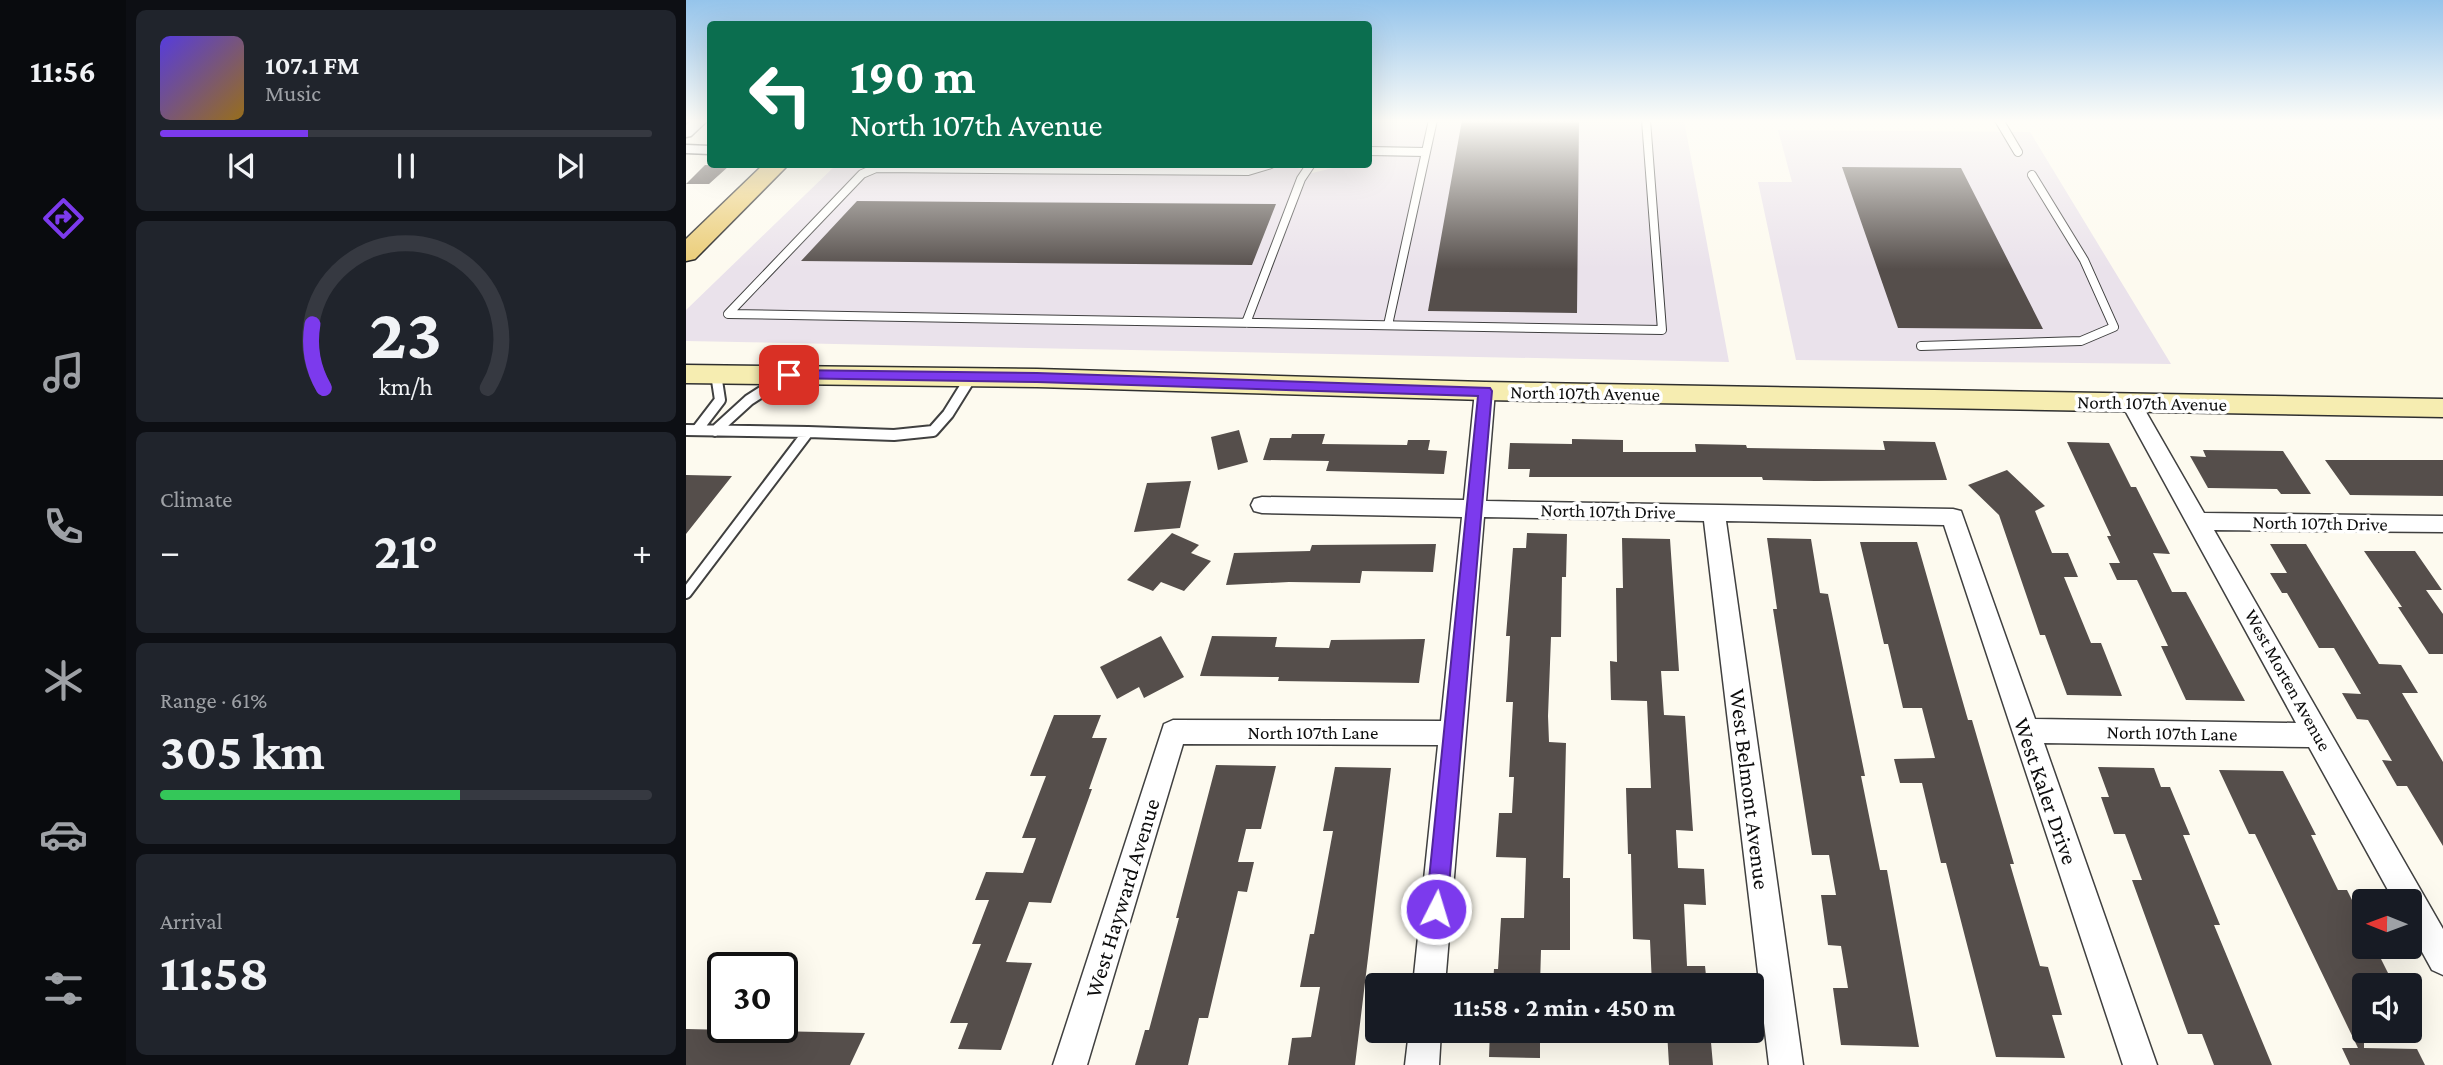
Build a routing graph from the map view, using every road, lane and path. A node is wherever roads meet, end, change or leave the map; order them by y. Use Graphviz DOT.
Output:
graph roads {
  1 [pos="772,170"];
  2 [pos="872,170"];
  3 [pos="1087,170"];
  4 [pos="1252,170"];
  5 [pos="1307,170"];
  6 [pos="1422,170"];
  7 [pos="1650,170"];
  8 [pos="2032,175"];
  9 [pos="686,253"];
  10 [pos="1246,323"];
  11 [pos="1388,325"];
  12 [pos="1921,346"];
  13 [pos="686,374"];
  14 [pos="716,374"];
  15 [pos="789,375"];
  16 [pos="971,377"];
  17 [pos="1485,391"];
  18 [pos="2131,403"];
  19 [pos="2443,408"];
  20 [pos="692,430"];
  21 [pos="715,430"];
  22 [pos="808,432"];
  23 [pos="1262,505"];
  24 [pos="1473,508"];
  25 [pos="1714,513"];
  26 [pos="1953,517"];
  27 [pos="2198,521"];
  28 [pos="2441,527"];
  29 [pos="686,593"];
  30 [pos="2025,731"];
  31 [pos="1173,732"];
  32 [pos="1452,733"];
  33 [pos="2319,735"];
  34 [pos="2443,959"];
  35 [pos="1430,973"];
  36 [pos="1424,1043"];
  37 [pos="1070,1065"];
  38 [pos="1422,1065"];
  39 [pos="1786,1065"];
  40 [pos="2140,1065"];
  1 -- 9 [label="main road"];
  2 -- 10 [label="lane"];
  3 -- 4 [label="lane"];
  5 -- 10 [label="lane"];
  6 -- 11 [label="lane"];
  7 -- 11 [label="lane"];
  8 -- 12 [label="lane"];
  10 -- 11 [label="lane"];
  13 -- 14 [label="street, North 107th Avenue"];
  14 -- 15 [label="street, North 107th Avenue"];
  14 -- 20 [label="lane"];
  15 -- 16 [label="street, North 107th Avenue"];
  15 -- 21 [label="lane"];
  16 -- 17 [label="street, North 107th Avenue"];
  16 -- 22 [label="lane"];
  17 -- 18 [label="street, North 107th Avenue"];
  17 -- 24 [label="street"];
  18 -- 19 [label="street, North 107th Avenue"];
  18 -- 27 [label="street, West Morten Avenue"];
  20 -- 21 [label="lane"];
  21 -- 22 [label="lane"];
  22 -- 29 [label="lane"];
  23 -- 24 [label="street, North 107th Drive"];
  24 -- 25 [label="street, North 107th Drive"];
  24 -- 32 [label="street"];
  25 -- 26 [label="street, North 107th Drive"];
  25 -- 39 [label="street, West Belmont Avenue"];
  26 -- 30 [label="street, West Kaler Drive"];
  27 -- 28 [label="street, North 107th Drive"];
  27 -- 33 [label="street, West Morten Avenue"];
  30 -- 33 [label="street, North 107th Lane"];
  30 -- 40 [label="street, West Kaler Drive"];
  31 -- 32 [label="street, North 107th Lane"];
  31 -- 37 [label="street, West Hayward Avenue"];
  32 -- 35 [label="street"];
  33 -- 34 [label="street, West Morten Avenue"];
  36 -- 38 [label="street"];
}
